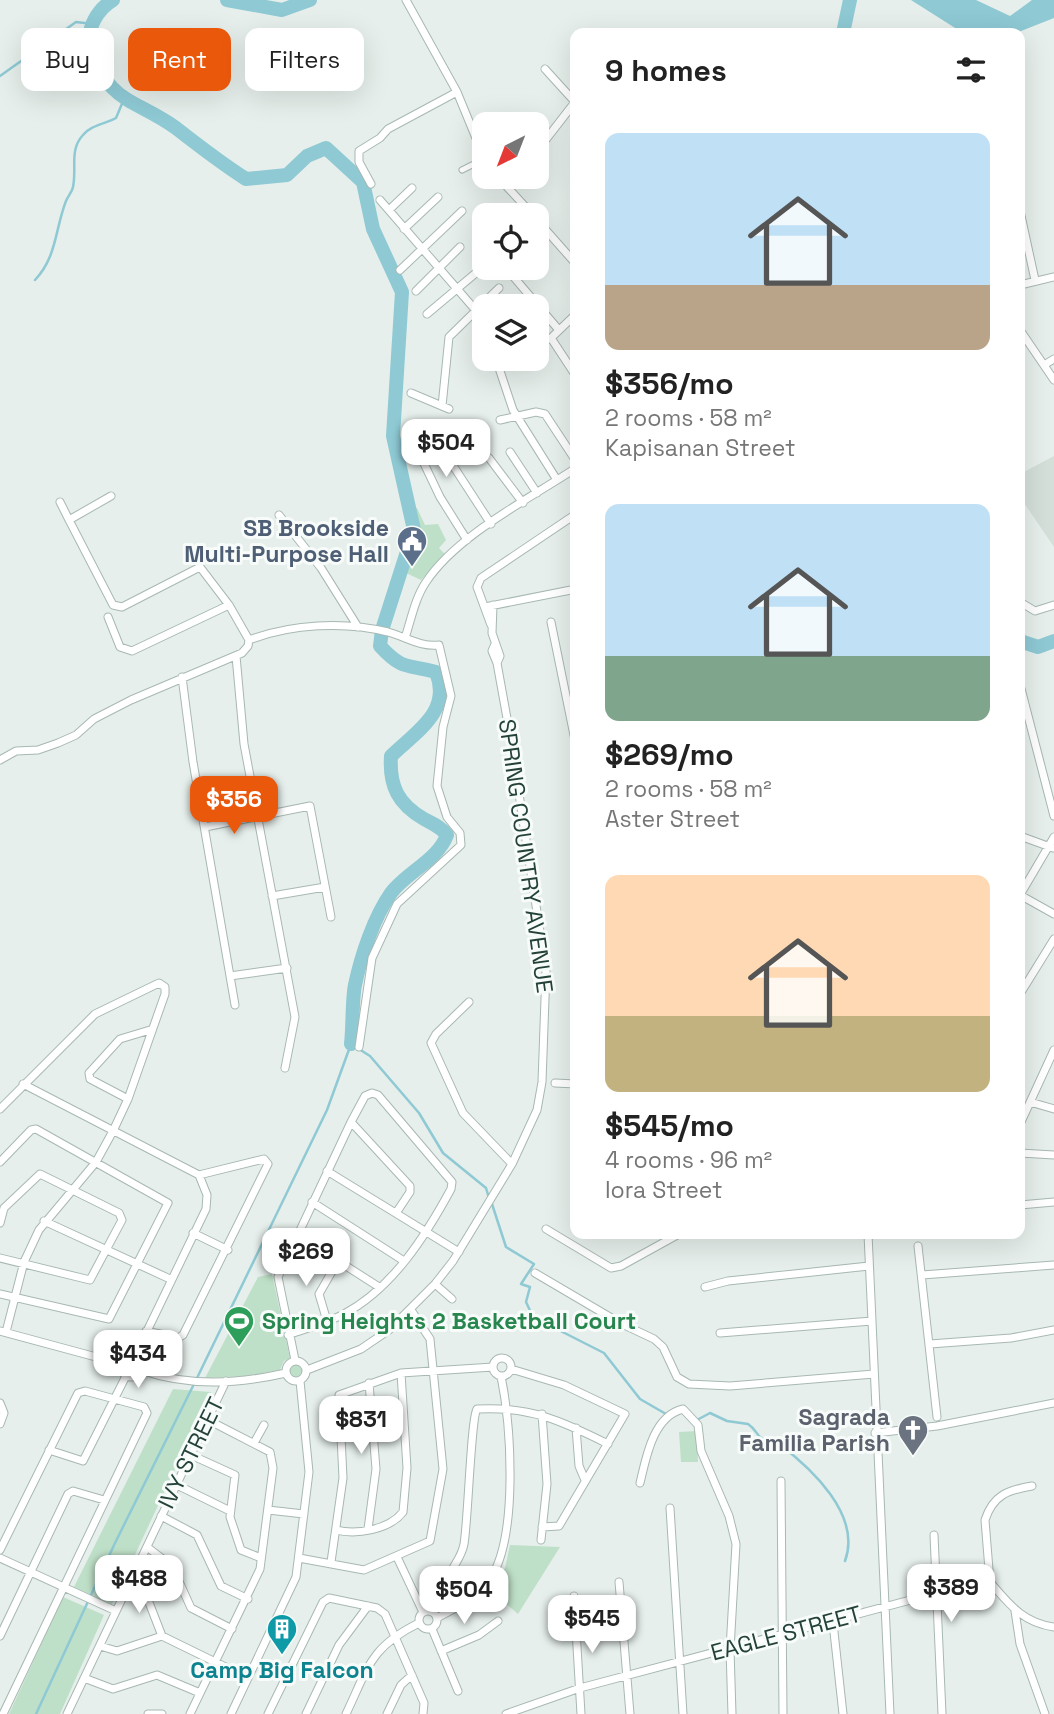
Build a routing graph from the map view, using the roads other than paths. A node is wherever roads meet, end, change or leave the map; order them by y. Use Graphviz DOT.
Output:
graph roads {
  1 [pos="406,0"];
  2 [pos="545,69"];
  3 [pos="457,92"];
  4 [pos="570,96"];
  5 [pos="570,108"];
  6 [pos="472,128"];
  7 [pos="550,134"];
  8 [pos="472,165"];
  9 [pos="462,170"];
  10 [pos="371,184"];
  11 [pos="412,188"];
  12 [pos="510,189"];
  13 [pos="438,197"];
  14 [pos="380,200"];
  15 [pos="522,203"];
  16 [pos="388,210"];
  17 [pos="462,211"];
  18 [pos="404,229"];
  19 [pos="549,234"];
  20 [pos="1025,234"];
  21 [pos="460,247"];
  22 [pos="421,249"];
  23 [pos="570,257"];
  24 [pos="438,269"];
  25 [pos="400,270"];
  26 [pos="472,276"];
  27 [pos="1054,277"];
  28 [pos="516,280"];
  29 [pos="1035,280"];
  30 [pos="1025,283"];
  31 [pos="499,288"];
  32 [pos="456,290"];
  33 [pos="416,291"];
  34 [pos="493,294"];
  35 [pos="472,307"];
  36 [pos="427,314"];
  37 [pos="472,315"];
  38 [pos="570,319"];
  39 [pos="558,329"];
  40 [pos="551,338"];
  41 [pos="1025,338"];
  42 [pos="1054,359"];
  43 [pos="1044,365"];
  44 [pos="570,367"];
  45 [pos="500,371"];
  46 [pos="1054,380"];
  47 [pos="411,393"];
  48 [pos="517,418"];
  49 [pos="500,420"];
  50 [pos="409,432"];
  51 [pos="510,452"];
  52 [pos="570,452"];
  53 [pos="420,455"];
  54 [pos="489,458"];
  55 [pos="570,472"];
  56 [pos="557,480"];
  57 [pos="537,493"];
  58 [pos="111,496"];
  59 [pos="60,502"];
  60 [pos="523,502"];
  61 [pos="279,515"];
  62 [pos="570,518"];
  63 [pos="69,520"];
  64 [pos="491,523"];
  65 [pos="467,540"];
  66 [pos="570,590"];
  67 [pos="229,605"];
  68 [pos="1054,605"];
  69 [pos="489,606"];
  70 [pos="1025,606"];
  71 [pos="108,617"];
  72 [pos="551,622"];
  73 [pos="358,627"];
  74 [pos="405,638"];
  75 [pos="248,645"];
  76 [pos="236,656"];
  77 [pos="182,677"];
  78 [pos="1025,704"];
  79 [pos="570,715"];
  80 [pos="0,760"];
  81 [pos="257,816"];
  82 [pos="1054,816"];
  83 [pos="205,827"];
  84 [pos="1054,837"];
  85 [pos="1025,838"];
  86 [pos="1052,848"];
  87 [pos="325,887"];
  88 [pos="1025,888"];
  89 [pos="272,896"];
  90 [pos="1025,898"];
  91 [pos="1054,914"];
  92 [pos="331,918"];
  93 [pos="1054,939"];
  94 [pos="287,968"];
  95 [pos="230,976"];
  96 [pos="1025,986"];
  97 [pos="470,1002"];
  98 [pos="235,1005"];
  99 [pos="150,1030"];
  100 [pos="359,1048"];
  101 [pos="1053,1054"];
  102 [pos="285,1068"];
  103 [pos="555,1083"];
  104 [pos="23,1084"];
  105 [pos="570,1084"];
  106 [pos="128,1099"];
  107 [pos="1030,1102"];
  108 [pos="0,1109"];
  109 [pos="1054,1109"];
  110 [pos="1025,1113"];
  111 [pos="351,1122"];
  112 [pos="113,1131"];
  113 [pos="1025,1153"];
  114 [pos="1054,1155"];
  115 [pos="96,1162"];
  116 [pos="0,1163"];
  117 [pos="512,1164"];
  118 [pos="327,1171"];
  119 [pos="199,1175"];
  120 [pos="75,1189"];
  121 [pos="312,1202"];
  122 [pos="1054,1202"];
  123 [pos="1025,1205"];
  124 [pos="2,1207"];
  125 [pos="397,1213"];
  126 [pos="44,1221"];
  127 [pos="0,1223"];
  128 [pos="546,1229"];
  129 [pos="428,1232"];
  130 [pos="193,1233"];
  131 [pos="296,1234"];
  132 [pos="662,1239"];
  133 [pos="868,1239"];
  134 [pos="918,1246"];
  135 [pos="108,1250"];
  136 [pos="228,1250"];
  137 [pos="460,1252"];
  138 [pos="0,1258"];
  139 [pos="404,1261"];
  140 [pos="24,1262"];
  141 [pos="139,1262"];
  142 [pos="338,1262"];
  143 [pos="1054,1265"];
  144 [pos="869,1266"];
  145 [pos="535,1273"];
  146 [pos="922,1276"];
  147 [pos="170,1279"];
  148 [pos="435,1284"];
  149 [pos="379,1287"];
  150 [pos="705,1287"];
  151 [pos="0,1294"];
  152 [pos="15,1298"];
  153 [pos="452,1299"];
  154 [pos="411,1310"];
  155 [pos="327,1321"];
  156 [pos="872,1321"];
  157 [pos="1054,1330"];
  158 [pos="146,1331"];
  159 [pos="3,1332"];
  160 [pos="720,1333"];
  161 [pos="288,1335"];
  162 [pos="930,1344"];
  163 [pos="134,1358"];
  164 [pos="295,1360"];
  165 [pos="122,1364"];
  166 [pos="493,1367"];
  167 [pos="511,1369"];
  168 [pos="141,1370"];
  169 [pos="307,1370"];
  170 [pos="433,1370"];
  171 [pos="286,1373"];
  172 [pos="401,1373"];
  173 [pos="874,1374"];
  174 [pos="126,1376"];
  175 [pos="501,1376"];
  176 [pos="226,1381"];
  177 [pos="300,1381"];
  178 [pos="369,1383"];
  179 [pos="115,1399"];
  180 [pos="1054,1403"];
  181 [pos="2,1405"];
  182 [pos="508,1408"];
  183 [pos="542,1414"];
  184 [pos="937,1417"];
  185 [pos="208,1420"];
  186 [pos="0,1424"];
  187 [pos="264,1425"];
  188 [pos="576,1428"];
  189 [pos="875,1433"];
  190 [pos="254,1444"];
  191 [pos="608,1444"];
  192 [pos="49,1450"];
  193 [pos="191,1455"];
  194 [pos="585,1480"];
  195 [pos="782,1481"];
  196 [pos="640,1483"];
  197 [pos="177,1485"];
  198 [pos="1032,1486"];
  199 [pos="104,1500"];
  200 [pos="670,1508"];
  201 [pos="268,1510"];
  202 [pos="230,1511"];
  203 [pos="304,1514"];
  204 [pos="161,1516"];
  205 [pos="542,1527"];
  206 [pos="368,1529"];
  207 [pos="336,1530"];
  208 [pos="934,1535"];
  209 [pos="541,1541"];
  210 [pos="147,1547"];
  211 [pos="0,1550"];
  212 [pos="397,1557"];
  213 [pos="0,1558"];
  214 [pos="261,1558"];
  215 [pos="299,1558"];
  216 [pos="331,1562"];
  217 [pos="30,1572"];
  218 [pos="131,1580"];
  219 [pos="990,1581"];
  220 [pos="619,1582"];
  221 [pos="63,1588"];
  222 [pos="935,1595"];
  223 [pos="574,1596"];
  224 [pos="248,1599"];
  225 [pos="461,1605"];
  226 [pos="368,1606"];
  227 [pos="885,1606"];
  228 [pos="116,1611"];
  229 [pos="1015,1611"];
  230 [pos="423,1612"];
  231 [pos="437,1618"];
  232 [pos="498,1621"];
  233 [pos="419,1623"];
  234 [pos="833,1623"];
  235 [pos="1054,1627"];
  236 [pos="232,1629"];
  237 [pos="432,1629"];
  238 [pos="394,1635"];
  239 [pos="0,1636"];
  240 [pos="162,1636"];
  241 [pos="782,1636"];
  242 [pos="100,1646"];
  243 [pos="730,1649"];
  244 [pos="441,1651"];
  245 [pos="215,1661"];
  246 [pos="680,1661"];
  247 [pos="412,1675"];
  248 [pos="626,1677"];
  249 [pos="84,1678"];
  250 [pos="248,1678"];
  251 [pos="580,1688"];
  252 [pos="458,1691"];
  253 [pos="200,1693"];
  254 [pos="517,1711"];
  255 [pos="68,1712"];
  256 [pos="3,1714"];
  257 [pos="78,1714"];
  258 [pos="148,1714"];
  259 [pos="162,1714"];
  260 [pos="190,1714"];
  261 [pos="231,1714"];
  262 [pos="268,1714"];
  263 [pos="306,1714"];
  264 [pos="346,1714"];
  265 [pos="387,1714"];
  266 [pos="424,1714"];
  267 [pos="506,1714"];
  268 [pos="581,1714"];
  269 [pos="630,1714"];
  270 [pos="683,1714"];
  271 [pos="732,1714"];
  272 [pos="783,1714"];
  273 [pos="843,1714"];
  274 [pos="890,1714"];
  275 [pos="942,1714"];
  276 [pos="1045,1714"];
  1 -- 3 [label="street"];
  2 -- 4 [label="street"];
  3 -- 6 [label="street"];
  3 -- 10 [label="street"];
  5 -- 7 [label="street"];
  8 -- 9 [label="street"];
  11 -- 16 [label="street"];
  12 -- 15 [label="street"];
  13 -- 18 [label="street"];
  14 -- 16 [label="street"];
  16 -- 18 [label="street"];
  17 -- 22 [label="street"];
  18 -- 22 [label="street"];
  19 -- 23 [label="street"];
  20 -- 29 [label="street"];
  21 -- 24 [label="street"];
  22 -- 24 [label="street"];
  22 -- 25 [label="street"];
  24 -- 32 [label="street"];
  24 -- 33 [label="street"];
  26 -- 32 [label="street"];
  27 -- 29 [label="street"];
  28 -- 39 [label="street"];
  29 -- 30 [label="street"];
  31 -- 34 [label="street"];
  32 -- 35 [label="street"];
  32 -- 36 [label="street"];
  37 -- 47 [label="street"];
  38 -- 39 [label="street"];
  39 -- 40 [label="street"];
  40 -- 44 [label="street"];
  41 -- 43 [label="street"];
  42 -- 43 [label="street"];
  43 -- 46 [label="street"];
  45 -- 48 [label="street"];
  48 -- 49 [label="street"];
  48 -- 52 [label="street"];
  48 -- 56 [label="street"];
  50 -- 53 [label="street"];
  51 -- 57 [label="street"];
  53 -- 64 [label="street"];
  53 -- 65 [label="street"];
  54 -- 60 [label="street"];
  55 -- 56 [label="street"];
  56 -- 57 [label="street"];
  57 -- 60 [label="street"];
  58 -- 63 [label="street"];
  59 -- 63 [label="street"];
  60 -- 64 [label="street"];
  61 -- 73 [label="street"];
  62 -- 69 [label="street, SPRING COUNTRY AVENUE"];
  63 -- 67 [label="street"];
  64 -- 65 [label="street"];
  65 -- 74 [label="street"];
  66 -- 69 [label="street"];
  67 -- 71 [label="street"];
  67 -- 75 [label="street"];
  68 -- 70 [label="street"];
  69 -- 117 [label="street, SPRING COUNTRY AVENUE"];
  72 -- 79 [label="street"];
  73 -- 74 [label="street"];
  73 -- 75 [label="street"];
  74 -- 100 [label="street"];
  75 -- 76 [label="street"];
  76 -- 77 [label="street"];
  76 -- 81 [label="street"];
  77 -- 80 [label="street"];
  77 -- 83 [label="street"];
  78 -- 82 [label="street"];
  81 -- 83 [label="street"];
  81 -- 87 [label="street"];
  81 -- 89 [label="street"];
  83 -- 95 [label="street"];
  84 -- 86 [label="street"];
  85 -- 86 [label="street"];
  86 -- 88 [label="street"];
  87 -- 89 [label="street"];
  87 -- 92 [label="street"];
  89 -- 94 [label="street"];
  90 -- 91 [label="street"];
  93 -- 96 [label="street"];
  94 -- 95 [label="street"];
  94 -- 102 [label="street"];
  95 -- 98 [label="street"];
  97 -- 117 [label="street"];
  99 -- 104 [label="street"];
  99 -- 106 [label="street"];
  99 -- 106 [label="street"];
  101 -- 107 [label="street"];
  103 -- 105 [label="street"];
  104 -- 108 [label="street"];
  104 -- 112 [label="street"];
  106 -- 112 [label="street"];
  107 -- 109 [label="street"];
  107 -- 110 [label="street"];
  111 -- 118 [label="street"];
  111 -- 125 [label="street"];
  111 -- 129 [label="street"];
  112 -- 115 [label="street"];
  112 -- 119 [label="street"];
  113 -- 114 [label="street"];
  115 -- 116 [label="street"];
  115 -- 120 [label="street"];
  115 -- 141 [label="street"];
  117 -- 137 [label="street, SPRING COUNTRY AVENUE"];
  118 -- 121 [label="street"];
  118 -- 125 [label="street"];
  119 -- 130 [label="street"];
  119 -- 136 [label="street"];
  120 -- 124 [label="street"];
  120 -- 126 [label="street"];
  120 -- 135 [label="street"];
  121 -- 131 [label="street"];
  121 -- 139 [label="street"];
  122 -- 123 [label="street"];
  124 -- 127 [label="street"];
  125 -- 129 [label="street"];
  126 -- 135 [label="street"];
  126 -- 140 [label="street"];
  128 -- 132 [label="street"];
  129 -- 137 [label="street"];
  129 -- 139 [label="street"];
  130 -- 136 [label="street"];
  130 -- 147 [label="street"];
  131 -- 142 [label="street"];
  131 -- 161 [label="street"];
  133 -- 144 [label="street"];
  134 -- 146 [label="street"];
  135 -- 140 [label="street"];
  135 -- 141 [label="street"];
  136 -- 158 [label="street"];
  137 -- 148 [label="street, SPRING COUNTRY AVENUE"];
  138 -- 140 [label="street"];
  139 -- 149 [label="street"];
  140 -- 152 [label="street"];
  141 -- 147 [label="street"];
  141 -- 152 [label="street"];
  142 -- 149 [label="street"];
  142 -- 155 [label="street"];
  143 -- 146 [label="street"];
  144 -- 150 [label="street"];
  144 -- 156 [label="street"];
  145 -- 173 [label="street"];
  146 -- 162 [label="street"];
  147 -- 158 [label="street"];
  148 -- 153 [label="street"];
  148 -- 154 [label="street, SPRING COUNTRY AVENUE"];
  149 -- 155 [label="street"];
  151 -- 152 [label="street"];
  152 -- 159 [label="street"];
  154 -- 169 [label="street, SPRING COUNTRY AVENUE"];
  154 -- 170 [label="street"];
  155 -- 161 [label="street"];
  156 -- 160 [label="street"];
  156 -- 173 [label="street"];
  157 -- 162 [label="street"];
  158 -- 163 [label="street"];
  159 -- 165 [label="street"];
  161 -- 164 [label="street"];
  162 -- 184 [label="street"];
  163 -- 165 [label="street"];
  163 -- 168 [label="street"];
  164 -- 169 [label="street"];
  164 -- 171 [label="street"];
  165 -- 174 [label="street"];
  166 -- 167 [label="street"];
  166 -- 170 [label="street"];
  166 -- 175 [label="street"];
  167 -- 175 [label="street"];
  167 -- 191 [label="street"];
  168 -- 174 [label="street"];
  168 -- 176 [label="street"];
  169 -- 177 [label="street"];
  170 -- 172 [label="street"];
  170 -- 212 [label="street"];
  171 -- 176 [label="street"];
  171 -- 177 [label="street"];
  172 -- 178 [label="street"];
  172 -- 206 [label="street"];
  173 -- 189 [label="street"];
  174 -- 179 [label="street"];
  175 -- 182 [label="street"];
  176 -- 185 [label="street, IVY STREET"];
  177 -- 203 [label="street"];
  178 -- 206 [label="street"];
  178 -- 207 [label="street"];
  179 -- 192 [label="street"];
  179 -- 192 [label="street"];
  179 -- 199 [label="street"];
  180 -- 189 [label="street"];
  181 -- 186 [label="street"];
  182 -- 183 [label="street"];
  182 -- 225 [label="street"];
  182 -- 225 [label="street"];
  183 -- 188 [label="street"];
  183 -- 205 [label="street"];
  185 -- 190 [label="street"];
  185 -- 193 [label="street, IVY STREET"];
  187 -- 190 [label="street"];
  188 -- 191 [label="street"];
  188 -- 194 [label="street"];
  189 -- 227 [label="street"];
  190 -- 201 [label="street"];
  191 -- 194 [label="street"];
  192 -- 211 [label="street"];
  193 -- 197 [label="street, IVY STREET"];
  193 -- 202 [label="street"];
  194 -- 205 [label="street"];
  195 -- 241 [label="street"];
  196 -- 243 [label="street"];
  197 -- 202 [label="street"];
  197 -- 204 [label="street, IVY STREET"];
  198 -- 219 [label="street"];
  199 -- 217 [label="street"];
  199 -- 221 [label="street"];
  200 -- 246 [label="street"];
  201 -- 203 [label="street"];
  201 -- 214 [label="street"];
  202 -- 214 [label="street"];
  203 -- 215 [label="street"];
  204 -- 210 [label="street, IVY STREET"];
  204 -- 224 [label="street"];
  205 -- 209 [label="street"];
  206 -- 207 [label="street"];
  207 -- 216 [label="street"];
  208 -- 222 [label="street"];
  210 -- 218 [label="street, IVY STREET"];
  210 -- 236 [label="street"];
  212 -- 216 [label="street"];
  212 -- 230 [label="street"];
  213 -- 217 [label="street"];
  214 -- 224 [label="street"];
  215 -- 216 [label="street"];
  215 -- 250 [label="street"];
  217 -- 221 [label="street"];
  217 -- 239 [label="street"];
  218 -- 228 [label="street, IVY STREET"];
  218 -- 240 [label="street"];
  219 -- 222 [label="street, EAGLE STREET"];
  219 -- 229 [label="street"];
  220 -- 248 [label="street"];
  221 -- 228 [label="street"];
  221 -- 256 [label="street"];
  222 -- 227 [label="street, EAGLE STREET"];
  222 -- 275 [label="street"];
  223 -- 251 [label="street"];
  224 -- 236 [label="street"];
  225 -- 231 [label="street"];
  226 -- 238 [label="street"];
  226 -- 262 [label="street"];
  226 -- 263 [label="street"];
  227 -- 234 [label="street, EAGLE STREET"];
  227 -- 274 [label="street"];
  228 -- 242 [label="street, IVY STREET"];
  229 -- 235 [label="street"];
  229 -- 276 [label="street"];
  230 -- 231 [label="street"];
  230 -- 233 [label="street"];
  231 -- 237 [label="street"];
  232 -- 244 [label="street"];
  233 -- 237 [label="street"];
  233 -- 238 [label="street"];
  234 -- 241 [label="street, EAGLE STREET"];
  234 -- 273 [label="street"];
  236 -- 245 [label="street"];
  237 -- 244 [label="street"];
  238 -- 247 [label="street"];
  238 -- 264 [label="street"];
  240 -- 242 [label="street"];
  240 -- 245 [label="street"];
  241 -- 243 [label="street, EAGLE STREET"];
  241 -- 272 [label="street"];
  242 -- 249 [label="street, IVY STREET"];
  243 -- 246 [label="street, EAGLE STREET"];
  243 -- 271 [label="street"];
  244 -- 252 [label="street"];
  245 -- 250 [label="street"];
  245 -- 253 [label="street"];
  246 -- 248 [label="street, EAGLE STREET"];
  246 -- 270 [label="street"];
  247 -- 265 [label="street"];
  247 -- 266 [label="street"];
  248 -- 251 [label="street, EAGLE STREET"];
  248 -- 269 [label="street"];
  249 -- 253 [label="street"];
  249 -- 255 [label="street, IVY STREET"];
  250 -- 261 [label="street"];
  251 -- 254 [label="street, EAGLE STREET"];
  251 -- 268 [label="street"];
  253 -- 260 [label="street"];
  254 -- 267 [label="street, EAGLE STREET"];
  255 -- 257 [label="street"];
  258 -- 259 [label="street"];
}
